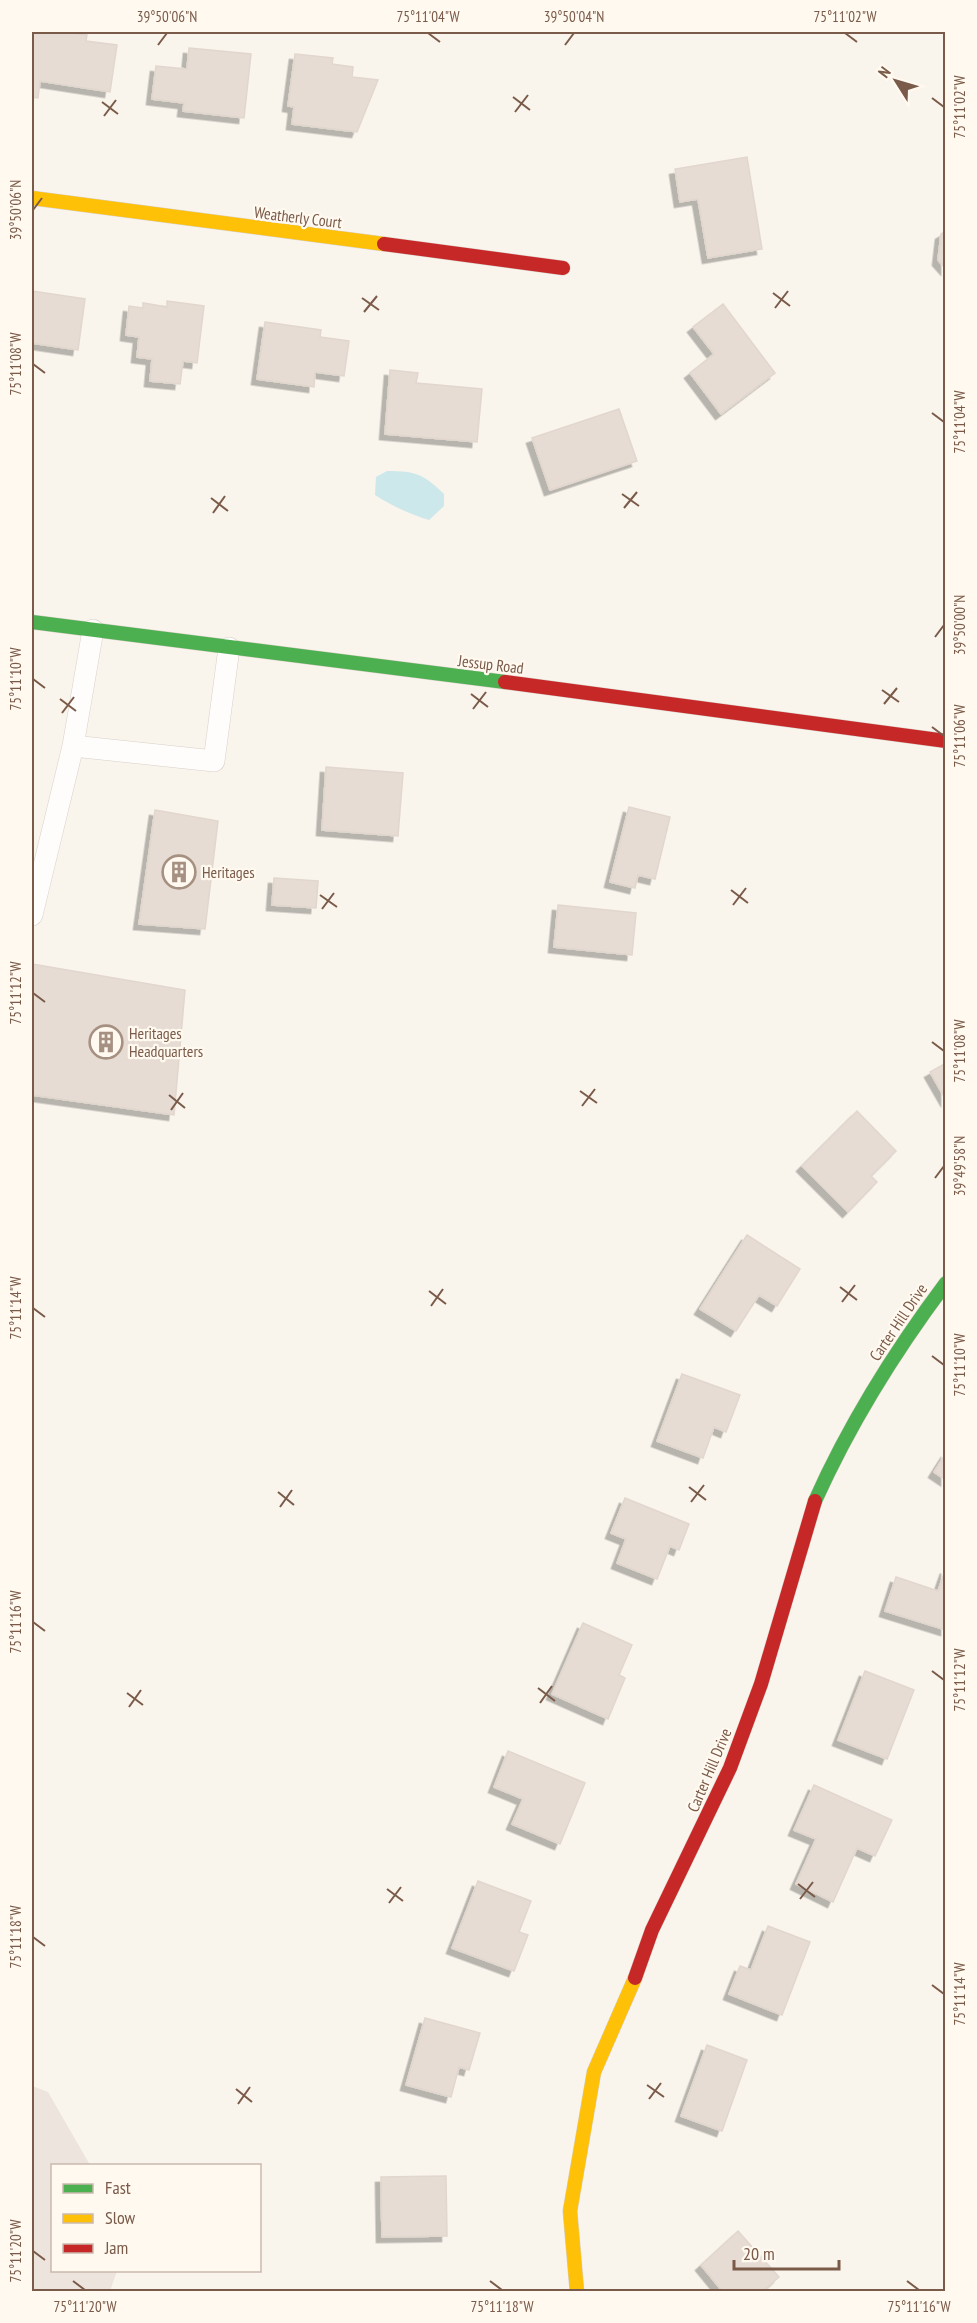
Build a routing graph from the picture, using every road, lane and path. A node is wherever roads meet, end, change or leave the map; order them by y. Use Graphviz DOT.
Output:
graph roads {
  1 [pos="32,198"];
  2 [pos="563,268"];
  3 [pos="32,622"];
  4 [pos="93,630"];
  5 [pos="229,648"];
  6 [pos="945,741"];
  7 [pos="73,746"];
  8 [pos="32,915"];
  9 [pos="945,1283"];
  10 [pos="577,2292"];
  1 -- 2 [label="street, Weatherly Court"];
  3 -- 4 [label="street, Jessup Road"];
  4 -- 5 [label="street, Jessup Road"];
  4 -- 7 [label="lane"];
  5 -- 6 [label="street, Jessup Road"];
  5 -- 7 [label="lane"];
  7 -- 8 [label="lane"];
  9 -- 10 [label="street, Carter Hill Drive"];
}
